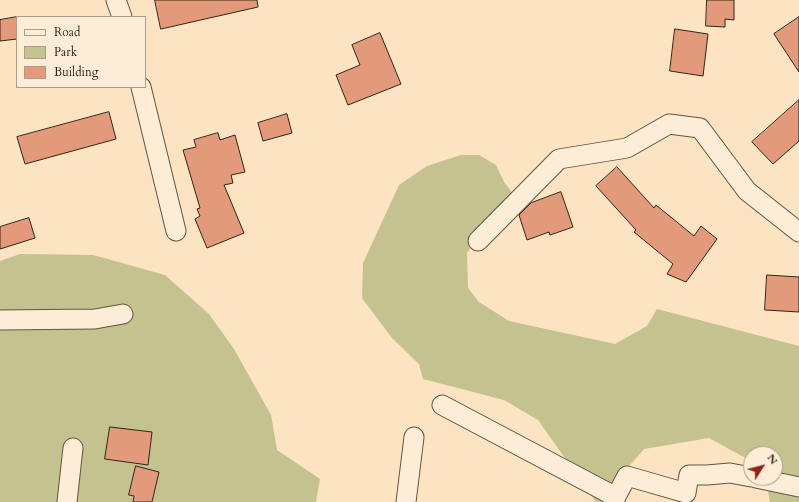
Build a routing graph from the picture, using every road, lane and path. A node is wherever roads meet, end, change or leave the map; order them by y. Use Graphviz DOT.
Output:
graph roads {
  1 [pos="116,0"];
  2 [pos="122,16"];
  3 [pos="141,88"];
  4 [pos="176,231"];
  5 [pos="799,232"];
  6 [pos="478,241"];
  7 [pos="123,314"];
  8 [pos="0,320"];
  9 [pos="442,405"];
  10 [pos="414,437"];
  11 [pos="73,448"];
  12 [pos="743,475"];
  13 [pos="783,484"];
  14 [pos="799,487"];
  15 [pos="799,496"];
  16 [pos="614,499"];
  17 [pos="67,502"];
  18 [pos="406,502"];
  19 [pos="797,502"];
  1 -- 2 [label="street"];
  3 -- 4 [label="street"];
  5 -- 6 [label="street"];
  7 -- 8 [label="street"];
  9 -- 16 [label="street"];
  10 -- 18 [label="street"];
  11 -- 17 [label="street"];
  12 -- 16 [label="street"];
  13 -- 14 [label="street"];
  15 -- 19 [label="street"];
}
